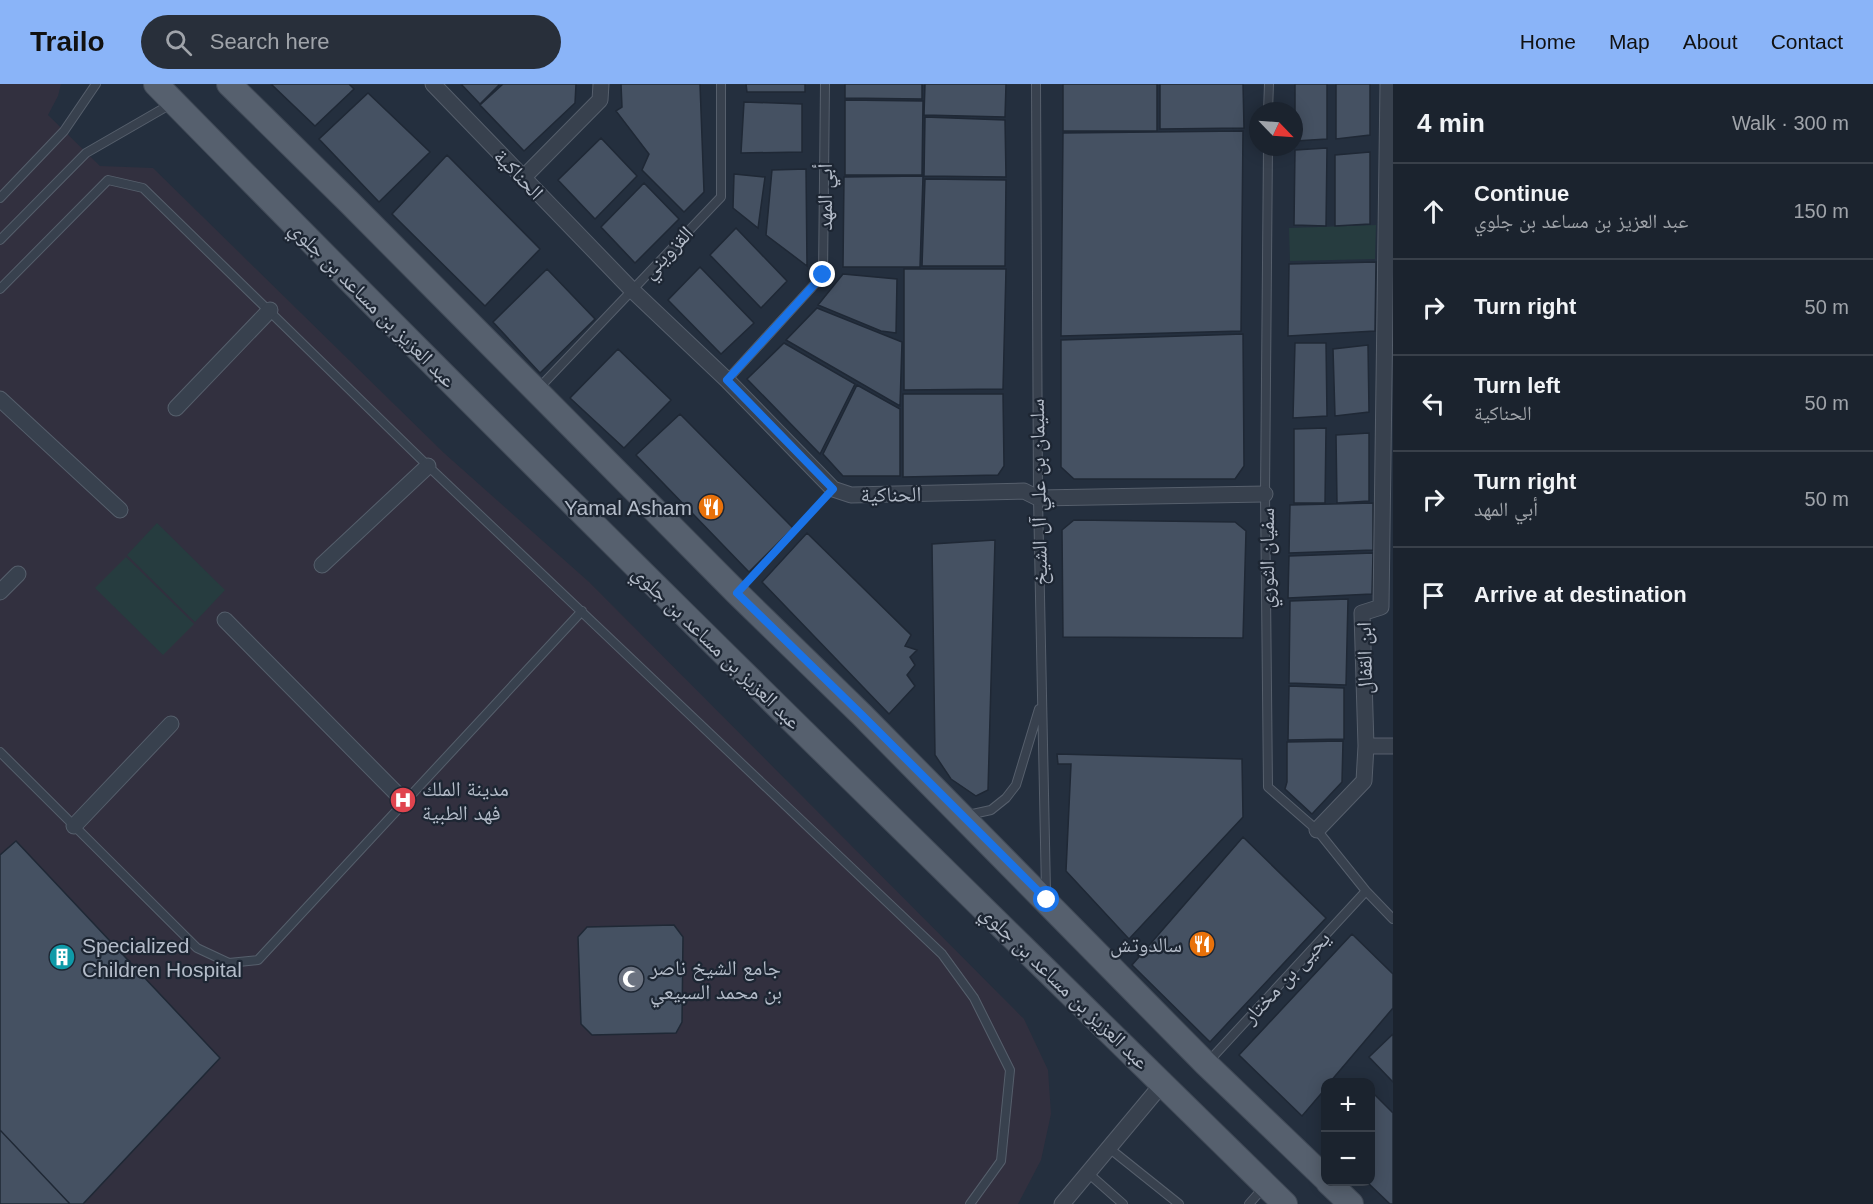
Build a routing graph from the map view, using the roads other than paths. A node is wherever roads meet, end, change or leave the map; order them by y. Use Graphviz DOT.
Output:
graph roads {
  1 [pos="96,84"];
  2 [pos="156,84"];
  3 [pos="229,84"];
  4 [pos="433,84"];
  5 [pos="601,84"];
  6 [pos="721,84"];
  7 [pos="825,84"];
  8 [pos="1036,84"];
  9 [pos="1269,84"];
  10 [pos="1388,84"];
  11 [pos="174,102"];
  12 [pos="1268,102"];
  13 [pos="1268,156"];
  14 [pos="523,178"];
  15 [pos="0,198"];
  16 [pos="0,240"];
  17 [pos="0,289"];
  18 [pos="631,289"];
  19 [pos="270,310"];
  20 [pos="727,380"];
  21 [pos="536,391"];
  22 [pos="0,399"];
  23 [pos="176,408"];
  24 [pos="428,466"];
  25 [pos="1265,494"];
  26 [pos="1038,498"];
  27 [pos="120,510"];
  28 [pos="322,565"];
  29 [pos="18,574"];
  30 [pos="0,592"];
  31 [pos="1387,607"];
  32 [pos="582,611"];
  33 [pos="225,620"];
  34 [pos="1041,702"];
  35 [pos="171,724"];
  36 [pos="1366,746"];
  37 [pos="1393,746"];
  38 [pos="0,752"];
  39 [pos="405,802"];
  40 [pos="963,816"];
  41 [pos="74,826"];
  42 [pos="1317,830"];
  43 [pos="1366,891"];
  44 [pos="1047,900"];
  45 [pos="1393,919"];
  46 [pos="1206,1064"];
  47 [pos="1163,1083"];
  48 [pos="1109,1148"];
  49 [pos="1088,1173"];
  50 [pos="1321,1174"];
  51 [pos="1266,1185"];
  52 [pos="1333,1186"];
  53 [pos="970,1204"];
  54 [pos="1062,1204"];
  55 [pos="1123,1204"];
  56 [pos="1179,1204"];
  57 [pos="1249,1204"];
  58 [pos="1285,1204"];
  59 [pos="1351,1204"];
  1 -- 15 [label="lane"];
  2 -- 11 [label="main road, عبد العزيز بن مساعد بن جلوي"];
  3 -- 21 [label="main road, عبد العزيز بن مساعد بن جلوي"];
  4 -- 14 [label="street, الحناكية"];
  5 -- 14 [label="street"];
  6 -- 18 [label="lane, القزويني"];
  7 -- 20 [label="lane, أبي المهد"];
  8 -- 26 [label="lane, سليمان بن علي آل الشيخ"];
  9 -- 12 [label="lane"];
  10 -- 31 [label="street, ابن القفال"];
  11 -- 16 [label="lane"];
  11 -- 47 [label="main road, عبد العزيز بن مساعد بن جلوي"];
  13 -- 25 [label="lane, سفيان الثوري"];
  14 -- 18 [label="street, الحناكية"];
  17 -- 19 [label="lane"];
  18 -- 20 [label="street, الحناكية"];
  18 -- 21 [label="lane, القزويني"];
  19 -- 23 [label="street"];
  19 -- 24 [label="lane"];
  20 -- 26 [label="street, الحناكية"];
  21 -- 40 [label="main road, عبد العزيز بن مساعد بن جلوي"];
  22 -- 27 [label="street"];
  24 -- 28 [label="street"];
  24 -- 32 [label="lane"];
  25 -- 26 [label="street, الحناكية"];
  25 -- 42 [label="lane, سفيان الثوري"];
  26 -- 34 [label="lane, سليمان بن علي آل الشيخ"];
  29 -- 30 [label="street"];
  31 -- 36 [label="street, ابن القفال"];
  32 -- 39 [label="lane"];
  32 -- 53 [label="lane"];
  33 -- 39 [label="street"];
  34 -- 40 [label="lane"];
  34 -- 44 [label="lane, سليمان بن علي آل الشيخ"];
  35 -- 41 [label="street"];
  36 -- 37 [label="street"];
  36 -- 42 [label="street, ابن القفال"];
  38 -- 41 [label="lane"];
  39 -- 41 [label="lane"];
  40 -- 44 [label="main road, عبد العزيز بن مساعد بن جلوي"];
  42 -- 43 [label="lane, سفيان الثوري"];
  43 -- 45 [label="lane, سفيان الثوري"];
  43 -- 46 [label="lane, يحيى بن مختار"];
  44 -- 46 [label="main road, عبد العزيز بن مساعد بن جلوي"];
  46 -- 50 [label="main road, عبد العزيز بن مساعد بن جلوي"];
  47 -- 48 [label="street"];
  47 -- 51 [label="main road, عبد العزيز بن مساعد بن جلوي"];
  48 -- 49 [label="street"];
  48 -- 56 [label="lane"];
  49 -- 54 [label="street"];
  49 -- 55 [label="lane"];
  51 -- 57 [label="lane"];
  51 -- 58 [label="main road, عبد العزيز بن مساعد بن جلوي"];
  52 -- 59 [label="main road, عبد العزيز بن مساعد بن جلوي"];
}
